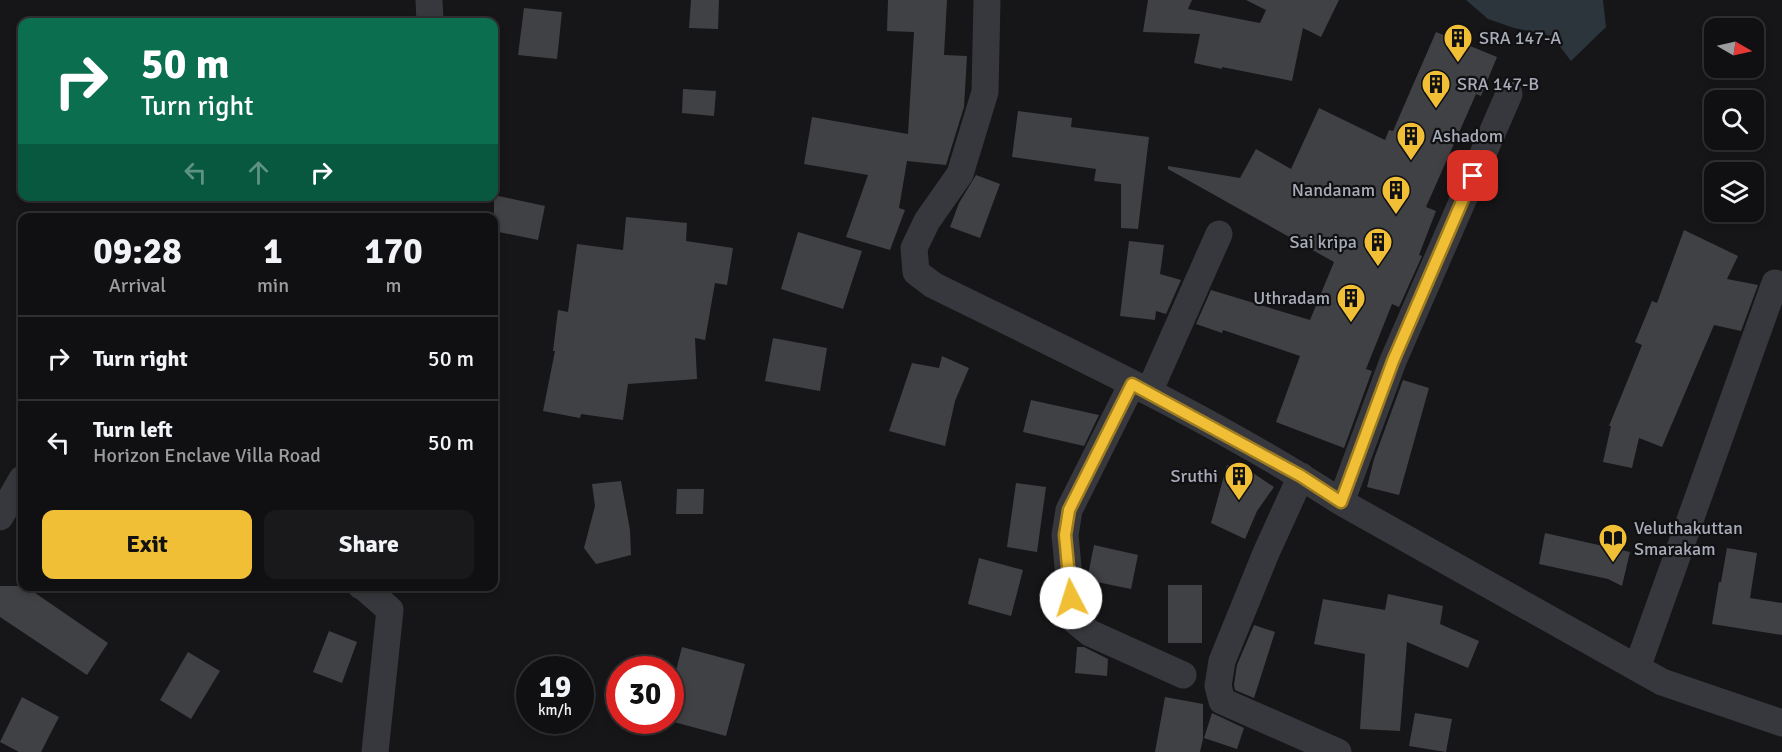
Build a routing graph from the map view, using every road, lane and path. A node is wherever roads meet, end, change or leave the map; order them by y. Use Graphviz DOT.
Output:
graph roads {
  1 [pos="987,0"];
  2 [pos="1509,94"];
  3 [pos="1219,234"];
  4 [pos="1775,283"];
  5 [pos="1141,388"];
  6 [pos="1301,476"];
  7 [pos="18,486"];
  8 [pos="1341,502"];
  9 [pos="0,517"];
  10 [pos="368,591"];
  11 [pos="1637,668"];
  12 [pos="1183,675"];
  13 [pos="1782,723"];
  14 [pos="375,752"];
  15 [pos="1338,752"];
  1 -- 5 [label="street"];
  2 -- 8 [label="street"];
  3 -- 5 [label="street"];
  4 -- 11 [label="street"];
  5 -- 6 [label="street"];
  5 -- 12 [label="street"];
  6 -- 8 [label="street"];
  6 -- 15 [label="street"];
  7 -- 9 [label="street"];
  8 -- 11 [label="street"];
  10 -- 14 [label="street"];
  11 -- 13 [label="street"];
}
